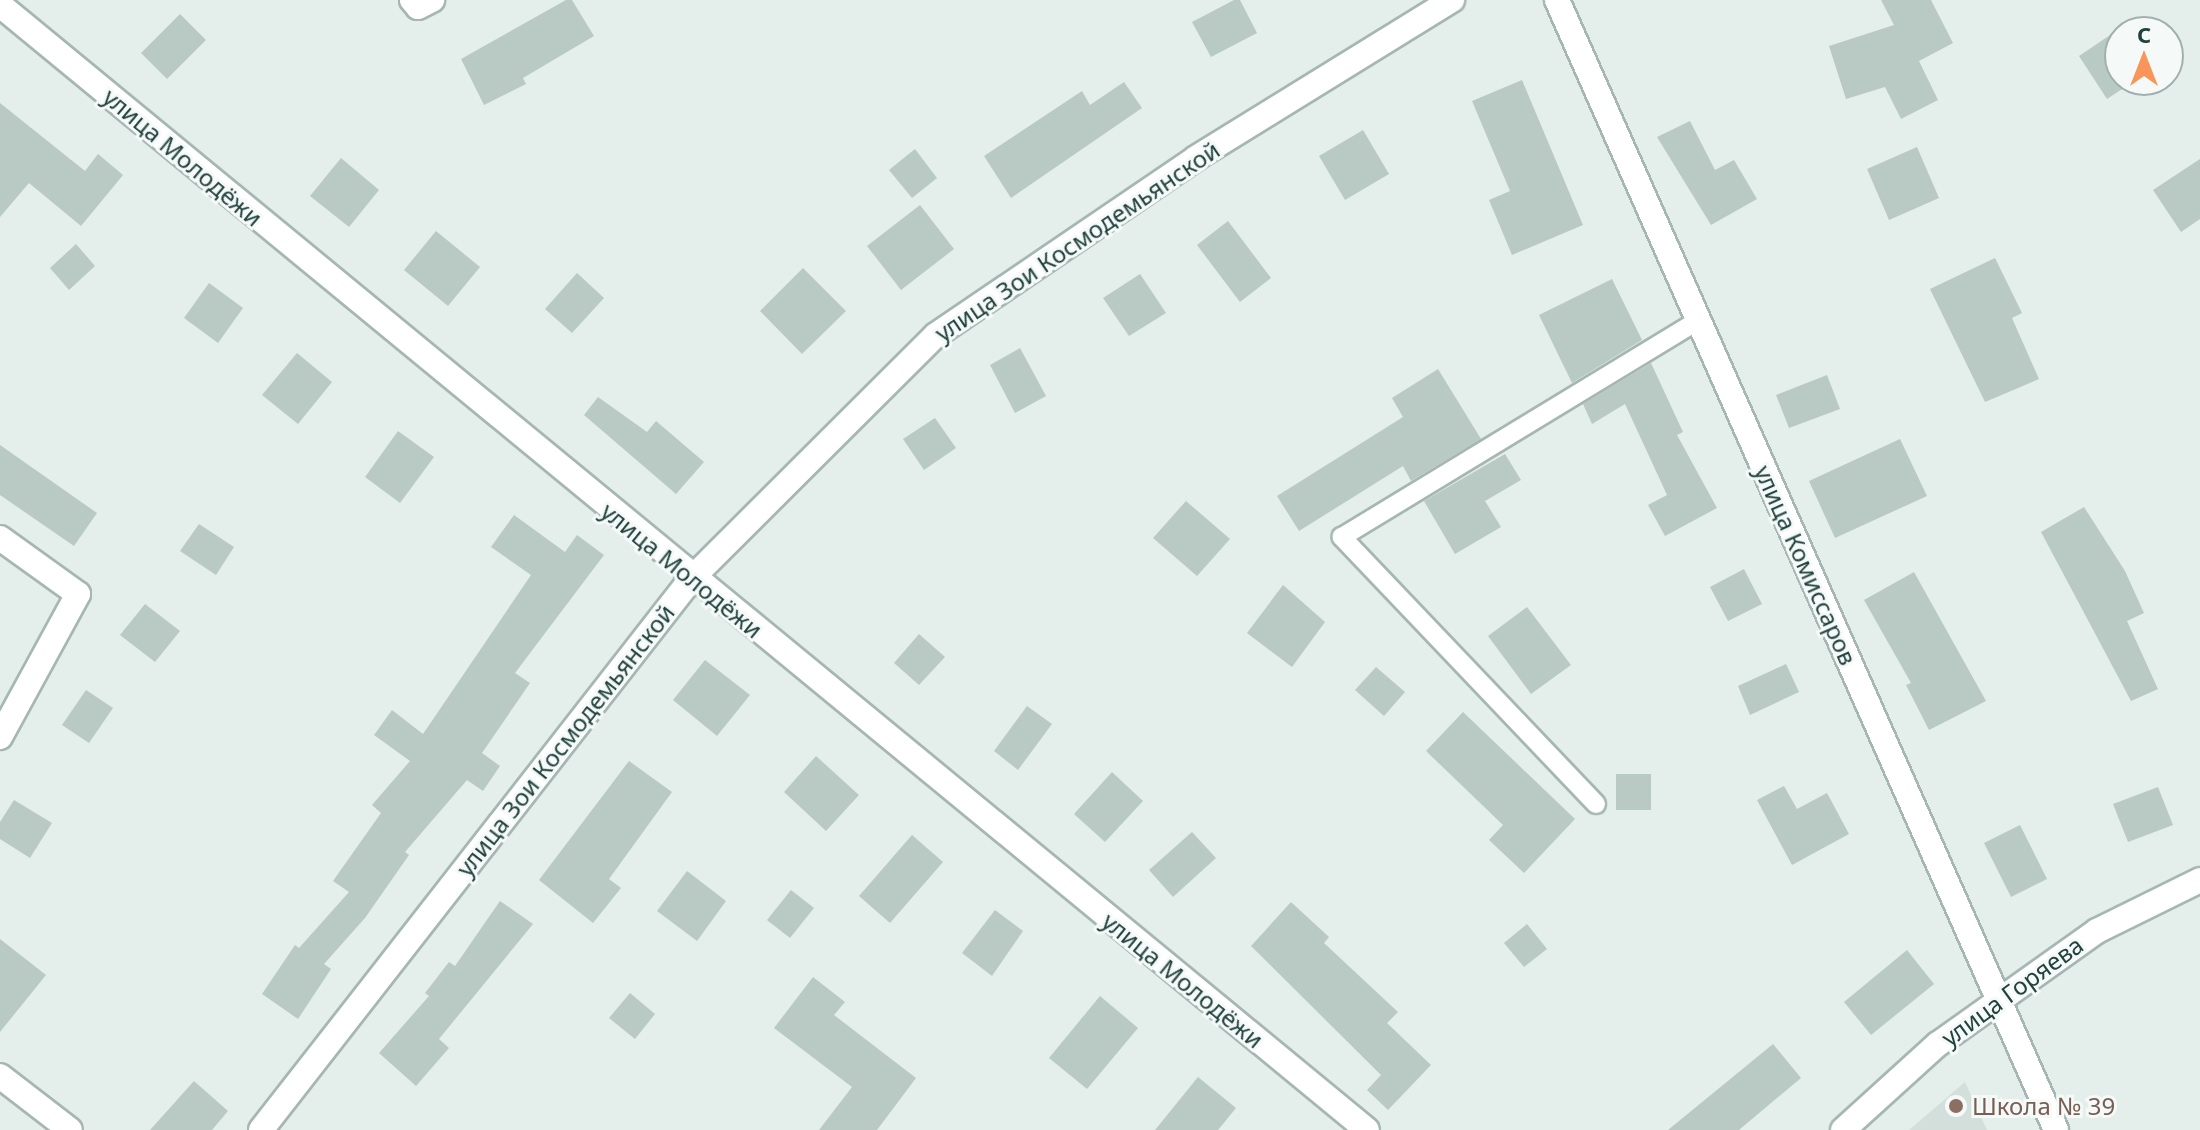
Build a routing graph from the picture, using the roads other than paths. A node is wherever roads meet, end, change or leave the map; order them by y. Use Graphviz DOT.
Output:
graph roads {
  1 [pos="1452,0"];
  2 [pos="1557,0"];
  3 [pos="0,5"];
  4 [pos="1699,320"];
  5 [pos="0,538"];
  6 [pos="692,578"];
  7 [pos="0,737"];
  8 [pos="1596,804"];
  9 [pos="2200,880"];
  10 [pos="1999,1002"];
  11 [pos="0,1076"];
  12 [pos="70,1130"];
  13 [pos="261,1130"];
  14 [pos="1367,1130"];
  15 [pos="1843,1130"];
  16 [pos="2056,1130"];
  1 -- 6 [label="street, улица Зои Космодемьянской"];
  2 -- 4 [label="street, улица Комиссаров"];
  3 -- 6 [label="street, улица Молодёжи"];
  4 -- 8 [label="lane"];
  4 -- 10 [label="street, улица Комиссаров"];
  5 -- 7 [label="street"];
  6 -- 13 [label="street, улица Зои Космодемьянской"];
  6 -- 14 [label="street, улица Молодёжи"];
  9 -- 10 [label="street, улица Горяева"];
  10 -- 15 [label="street, улица Горяева"];
  10 -- 16 [label="street, улица Комиссаров"];
  11 -- 12 [label="street"];
}
